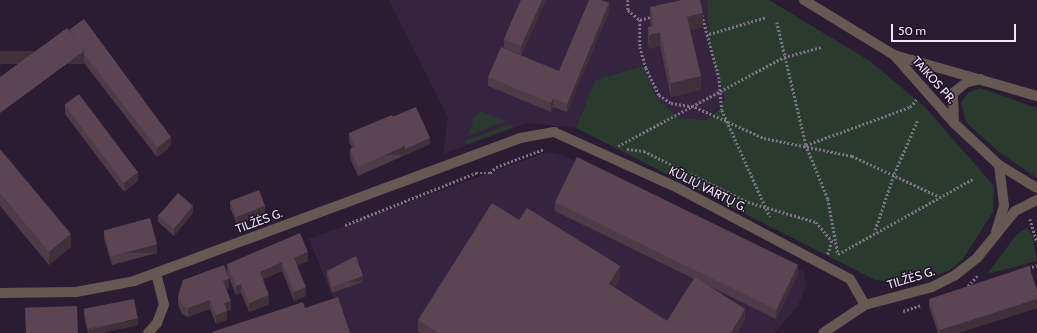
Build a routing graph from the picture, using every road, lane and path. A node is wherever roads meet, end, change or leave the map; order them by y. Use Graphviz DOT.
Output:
graph roads {
  1 [pos="628,0"];
  2 [pos="804,0"];
  3 [pos="699,7"];
  4 [pos="662,14"];
  5 [pos="767,17"];
  6 [pos="640,20"];
  7 [pos="777,22"];
  8 [pos="709,34"];
  9 [pos="821,47"];
  10 [pos="894,55"];
  11 [pos="784,57"];
  12 [pos="981,79"];
  13 [pos="718,95"];
  14 [pos="1037,96"];
  15 [pos="695,107"];
  16 [pos="910,107"];
  17 [pos="918,119"];
  18 [pos="728,122"];
  19 [pos="954,123"];
  20 [pos="520,138"];
  21 [pos="806,145"];
  22 [pos="548,147"];
  23 [pos="999,166"];
  24 [pos="894,174"];
  25 [pos="972,179"];
  26 [pos="1037,188"];
  27 [pos="940,197"];
  28 [pos="1037,200"];
  29 [pos="763,205"];
  30 [pos="1029,216"];
  31 [pos="770,217"];
  32 [pos="345,225"];
  33 [pos="875,231"];
  34 [pos="995,235"];
  35 [pos="1037,242"];
  36 [pos="830,251"];
  37 [pos="1037,265"];
  38 [pos="1022,270"];
  39 [pos="156,274"];
  40 [pos="977,286"];
  41 [pos="962,292"];
  42 [pos="0,293"];
  43 [pos="930,302"];
  44 [pos="865,305"];
  45 [pos="903,311"];
  46 [pos="148,333"];
  47 [pos="822,333"];
  1 -- 6 [label="path"];
  2 -- 10 [label="street, TAIKOS PR."];
  3 -- 8 [label="path"];
  4 -- 6 [label="path"];
  5 -- 8 [label="path"];
  6 -- 15 [label="path"];
  7 -- 11 [label="path"];
  8 -- 13 [label="path"];
  9 -- 11 [label="path"];
  10 -- 12 [label="street, TAIKOS PR."];
  10 -- 19 [label="street, TAIKOS PR."];
  11 -- 13 [label="path"];
  11 -- 21 [label="path"];
  12 -- 14 [label="street, TAIKOS PR."];
  12 -- 19 [label="street"];
  13 -- 15 [label="path"];
  13 -- 18 [label="path"];
  15 -- 18 [label="path"];
  15 -- 29 [label="path"];
  16 -- 21 [label="path"];
  17 -- 24 [label="path"];
  18 -- 21 [label="path"];
  18 -- 29 [label="path"];
  19 -- 23 [label="street, TAIKOS PR."];
  20 -- 39 [label="street, TILŽĖS G."];
  20 -- 44 [label="street, KŪLIŲ VARTŲ G."];
  21 -- 24 [label="path"];
  21 -- 33 [label="path"];
  22 -- 32 [label="path"];
  23 -- 26 [label="street, TAIKOS PR."];
  23 -- 34 [label="street, TILŽĖS G."];
  24 -- 27 [label="path"];
  24 -- 33 [label="path"];
  25 -- 27 [label="path"];
  27 -- 33 [label="path"];
  28 -- 34 [label="street, TILŽĖS G."];
  29 -- 31 [label="path"];
  29 -- 36 [label="path"];
  30 -- 35 [label="path"];
  34 -- 44 [label="street, TILŽĖS G."];
  37 -- 38 [label="path"];
  39 -- 42 [label="street, TILŽĖS G."];
  39 -- 46 [label="street"];
  40 -- 41 [label="path"];
  43 -- 45 [label="path"];
  44 -- 47 [label="street, TILŽĖS G."];
}
